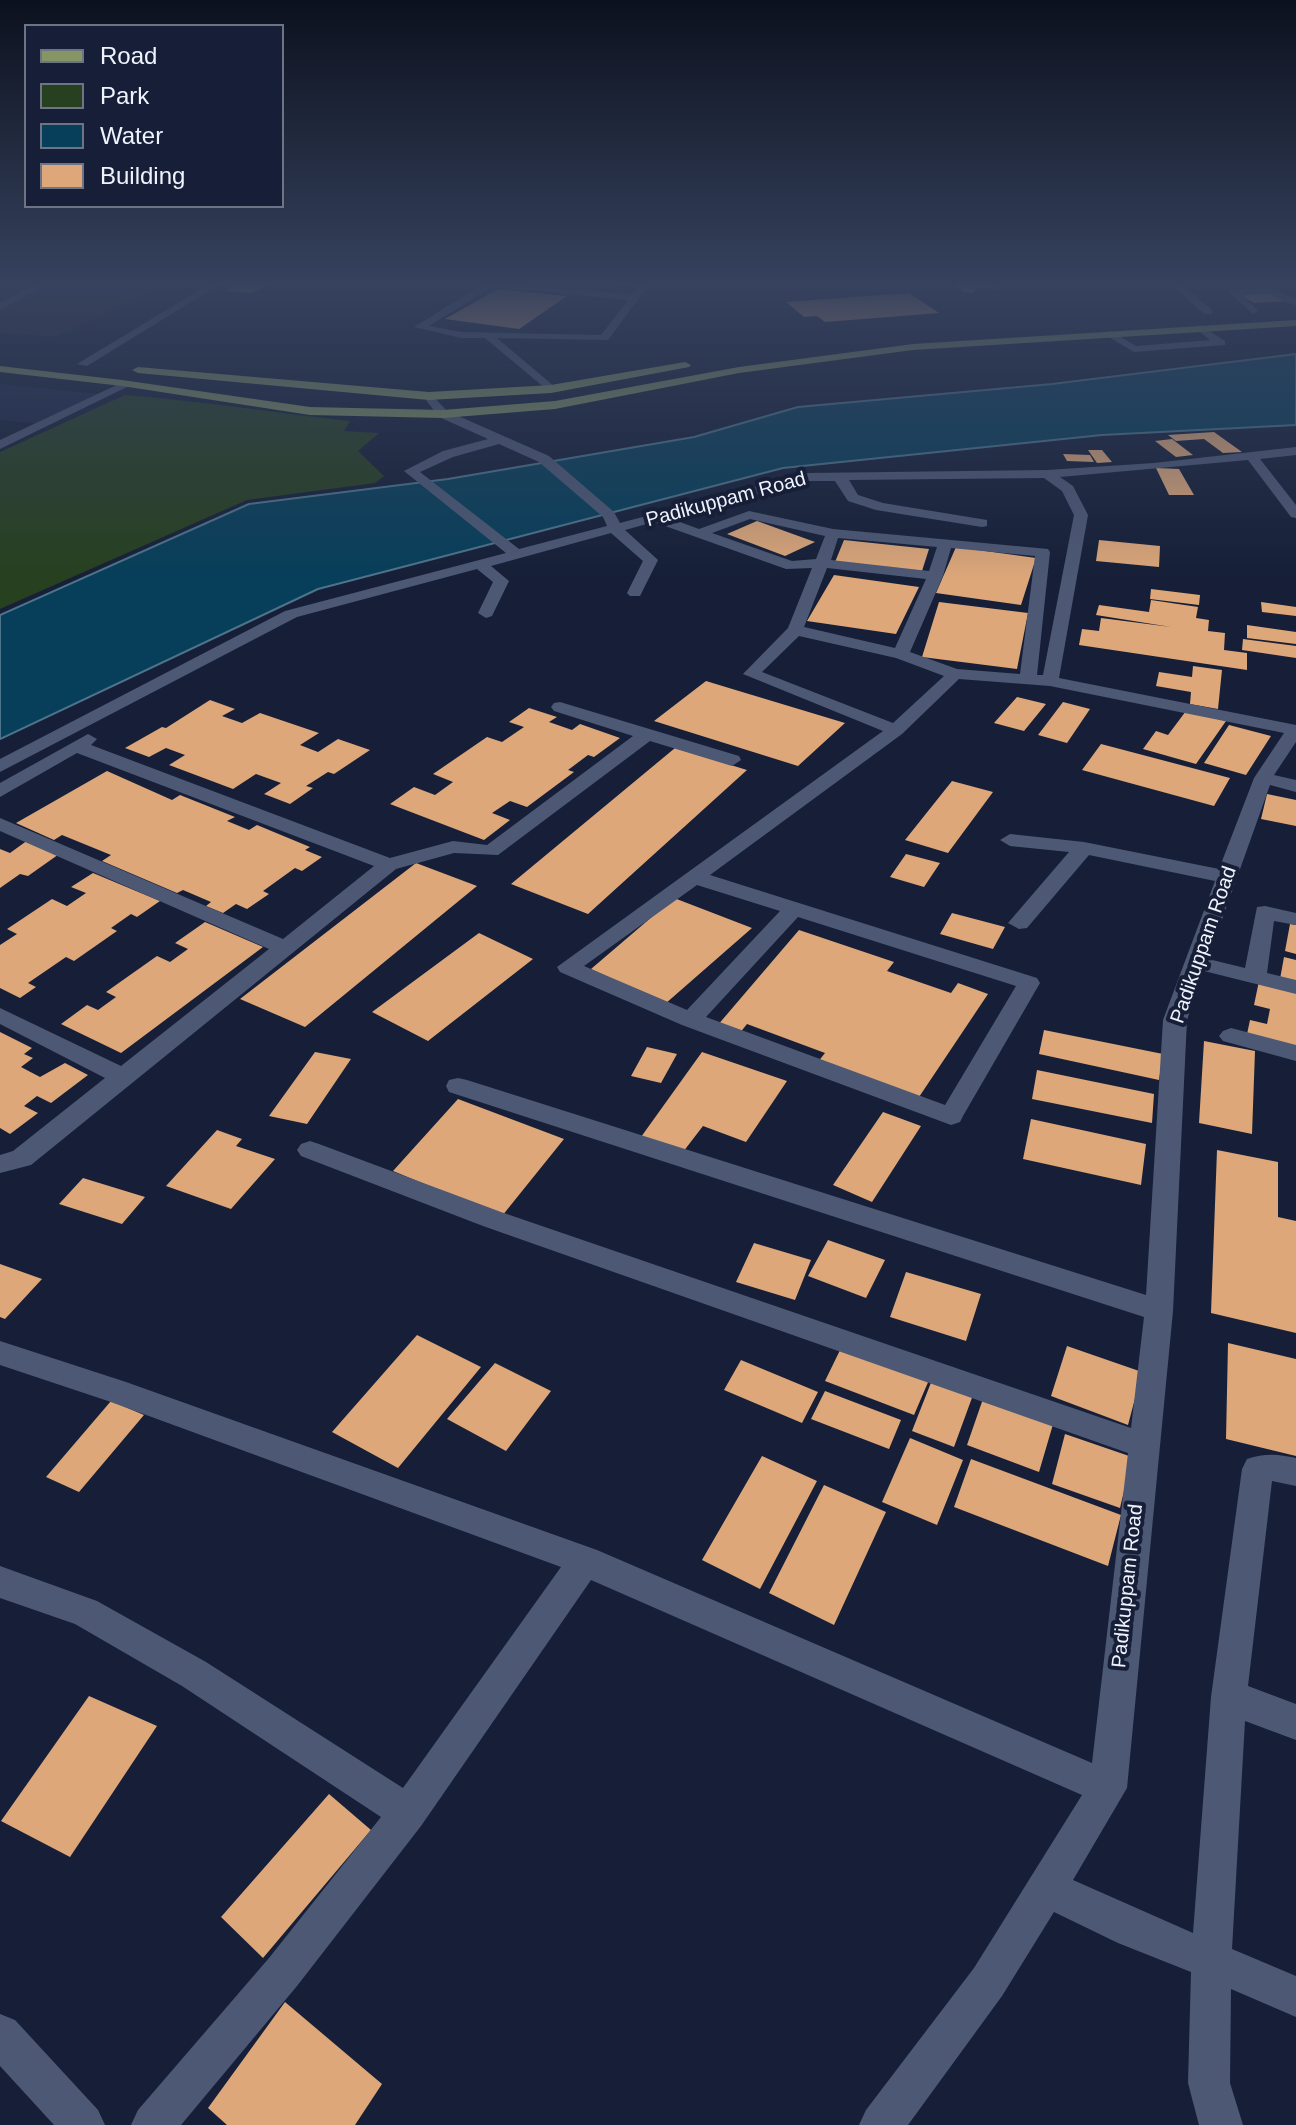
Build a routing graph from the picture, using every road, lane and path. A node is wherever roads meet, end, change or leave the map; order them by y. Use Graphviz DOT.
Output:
graph roads {
  1 [pos="111,382"];
  2 [pos="282,382"];
  3 [pos="543,382"];
  4 [pos="588,382"];
  5 [pos="675,382"];
  6 [pos="127,384"];
  7 [pos="303,384"];
  8 [pos="551,389"];
  9 [pos="429,396"];
  10 [pos="266,404"];
  11 [pos="443,414"];
  12 [pos="501,439"];
  13 [pos="0,445"];
  14 [pos="1296,451"];
  15 [pos="1251,456"];
  16 [pos="1047,474"];
  17 [pos="839,476"];
  18 [pos="1296,514"];
  19 [pos="655,518"];
  20 [pos="613,523"];
  21 [pos="982,523"];
  22 [pos="700,533"];
  23 [pos="833,533"];
  24 [pos="945,543"];
  25 [pos="518,555"];
  26 [pos="822,563"];
  27 [pos="481,565"];
  28 [pos="935,576"];
  29 [pos="635,593"];
  30 [pos="486,613"];
  31 [pos="291,614"];
  32 [pos="795,630"];
  33 [pos="901,654"];
  34 [pos="955,674"];
  35 [pos="1039,680"];
  36 [pos="560,707"];
  37 [pos="1296,729"];
  38 [pos="896,730"];
  39 [pos="647,734"];
  40 [pos="76,746"];
  41 [pos="732,760"];
  42 [pos="0,766"];
  43 [pos="1263,778"];
  44 [pos="1296,786"];
  45 [pos="0,791"];
  46 [pos="0,824"];
  47 [pos="1010,840"];
  48 [pos="1084,848"];
  49 [pos="389,865"];
  50 [pos="694,877"];
  51 [pos="1226,877"];
  52 [pos="795,907"];
  53 [pos="1296,919"];
  54 [pos="1019,923"];
  55 [pos="283,947"];
  56 [pos="1194,962"];
  57 [pos="1255,977"];
  58 [pos="1296,987"];
  59 [pos="0,1015"];
  60 [pos="690,1020"];
  61 [pos="1231,1036"];
  62 [pos="1296,1053"];
  63 [pos="123,1077"];
  64 [pos="458,1086"];
  65 [pos="310,1150"];
  66 [pos="0,1164"];
  67 [pos="1159,1311"];
  68 [pos="0,1353"];
  69 [pos="1143,1445"];
  70 [pos="1296,1472"];
  71 [pos="585,1561"];
  72 [pos="0,1582"];
  73 [pos="1229,1697"];
  74 [pos="1296,1722"];
  75 [pos="1108,1788"];
  76 [pos="408,1813"];
  77 [pos="1046,1888"];
  78 [pos="1211,1960"];
  79 [pos="1296,1997"];
  80 [pos="0,2035"];
  81 [pos="83,2125"];
  82 [pos="153,2125"];
  83 [pos="881,2125"];
  84 [pos="1221,2125"];
  1 -- 6 [label="main road"];
  2 -- 7 [label="main road"];
  3 -- 8 [label="street"];
  4 -- 8 [label="main road"];
  5 -- 11 [label="main road"];
  6 -- 10 [label="main road"];
  6 -- 13 [label="street"];
  7 -- 9 [label="main road"];
  7 -- 10 [label="main road"];
  8 -- 9 [label="main road"];
  9 -- 11 [label="street"];
  10 -- 11 [label="main road"];
  11 -- 12 [label="street"];
  12 -- 20 [label="street"];
  12 -- 25 [label="street"];
  14 -- 15 [label="street, Padikuppam Road"];
  15 -- 16 [label="street, Padikuppam Road"];
  15 -- 18 [label="street"];
  16 -- 17 [label="street, Padikuppam Road"];
  16 -- 35 [label="street"];
  17 -- 19 [label="street, Padikuppam Road"];
  17 -- 21 [label="street"];
  19 -- 20 [label="street, Padikuppam Road"];
  19 -- 22 [label="street"];
  20 -- 25 [label="street, Padikuppam Road"];
  20 -- 29 [label="street"];
  22 -- 23 [label="street"];
  22 -- 26 [label="street"];
  23 -- 24 [label="street"];
  23 -- 26 [label="street"];
  24 -- 28 [label="street"];
  24 -- 35 [label="street"];
  25 -- 27 [label="street, Padikuppam Road"];
  26 -- 28 [label="street"];
  26 -- 32 [label="street"];
  27 -- 30 [label="street"];
  27 -- 31 [label="street, Padikuppam Road"];
  28 -- 33 [label="street"];
  31 -- 40 [label="street"];
  31 -- 42 [label="street"];
  32 -- 33 [label="street, Padikuppam Road"];
  32 -- 38 [label="street"];
  33 -- 34 [label="street, Padikuppam Road"];
  34 -- 35 [label="street, Padikuppam Road"];
  34 -- 38 [label="street"];
  35 -- 37 [label="street, Padikuppam Road"];
  36 -- 39 [label="street"];
  37 -- 43 [label="street, Padikuppam Road"];
  38 -- 50 [label="street"];
  39 -- 41 [label="street"];
  39 -- 49 [label="street"];
  40 -- 45 [label="street"];
  40 -- 49 [label="street"];
  43 -- 44 [label="street"];
  43 -- 51 [label="street, Padikuppam Road"];
  46 -- 55 [label="street"];
  47 -- 48 [label="street"];
  48 -- 51 [label="street"];
  48 -- 54 [label="street"];
  49 -- 55 [label="street"];
  50 -- 52 [label="street"];
  50 -- 60 [label="street"];
  51 -- 56 [label="street, Padikuppam Road"];
  52 -- 60 [label="street"];
  52 -- 60 [label="street"];
  53 -- 57 [label="street"];
  55 -- 63 [label="street"];
  56 -- 57 [label="street"];
  56 -- 67 [label="street, Padikuppam Road"];
  57 -- 58 [label="street"];
  59 -- 63 [label="street"];
  61 -- 62 [label="street"];
  63 -- 66 [label="street"];
  64 -- 67 [label="street"];
  65 -- 69 [label="street"];
  67 -- 69 [label="street, Padikuppam Road"];
  68 -- 71 [label="street"];
  69 -- 75 [label="street, Padikuppam Road"];
  70 -- 73 [label="street"];
  71 -- 75 [label="street"];
  71 -- 76 [label="street"];
  72 -- 76 [label="street"];
  73 -- 74 [label="street"];
  73 -- 78 [label="street"];
  75 -- 77 [label="street, Padikuppam Road"];
  76 -- 82 [label="street"];
  77 -- 78 [label="street"];
  77 -- 83 [label="street, Padikuppam Road"];
  78 -- 79 [label="street"];
  78 -- 84 [label="street"];
  80 -- 81 [label="street"];
}
